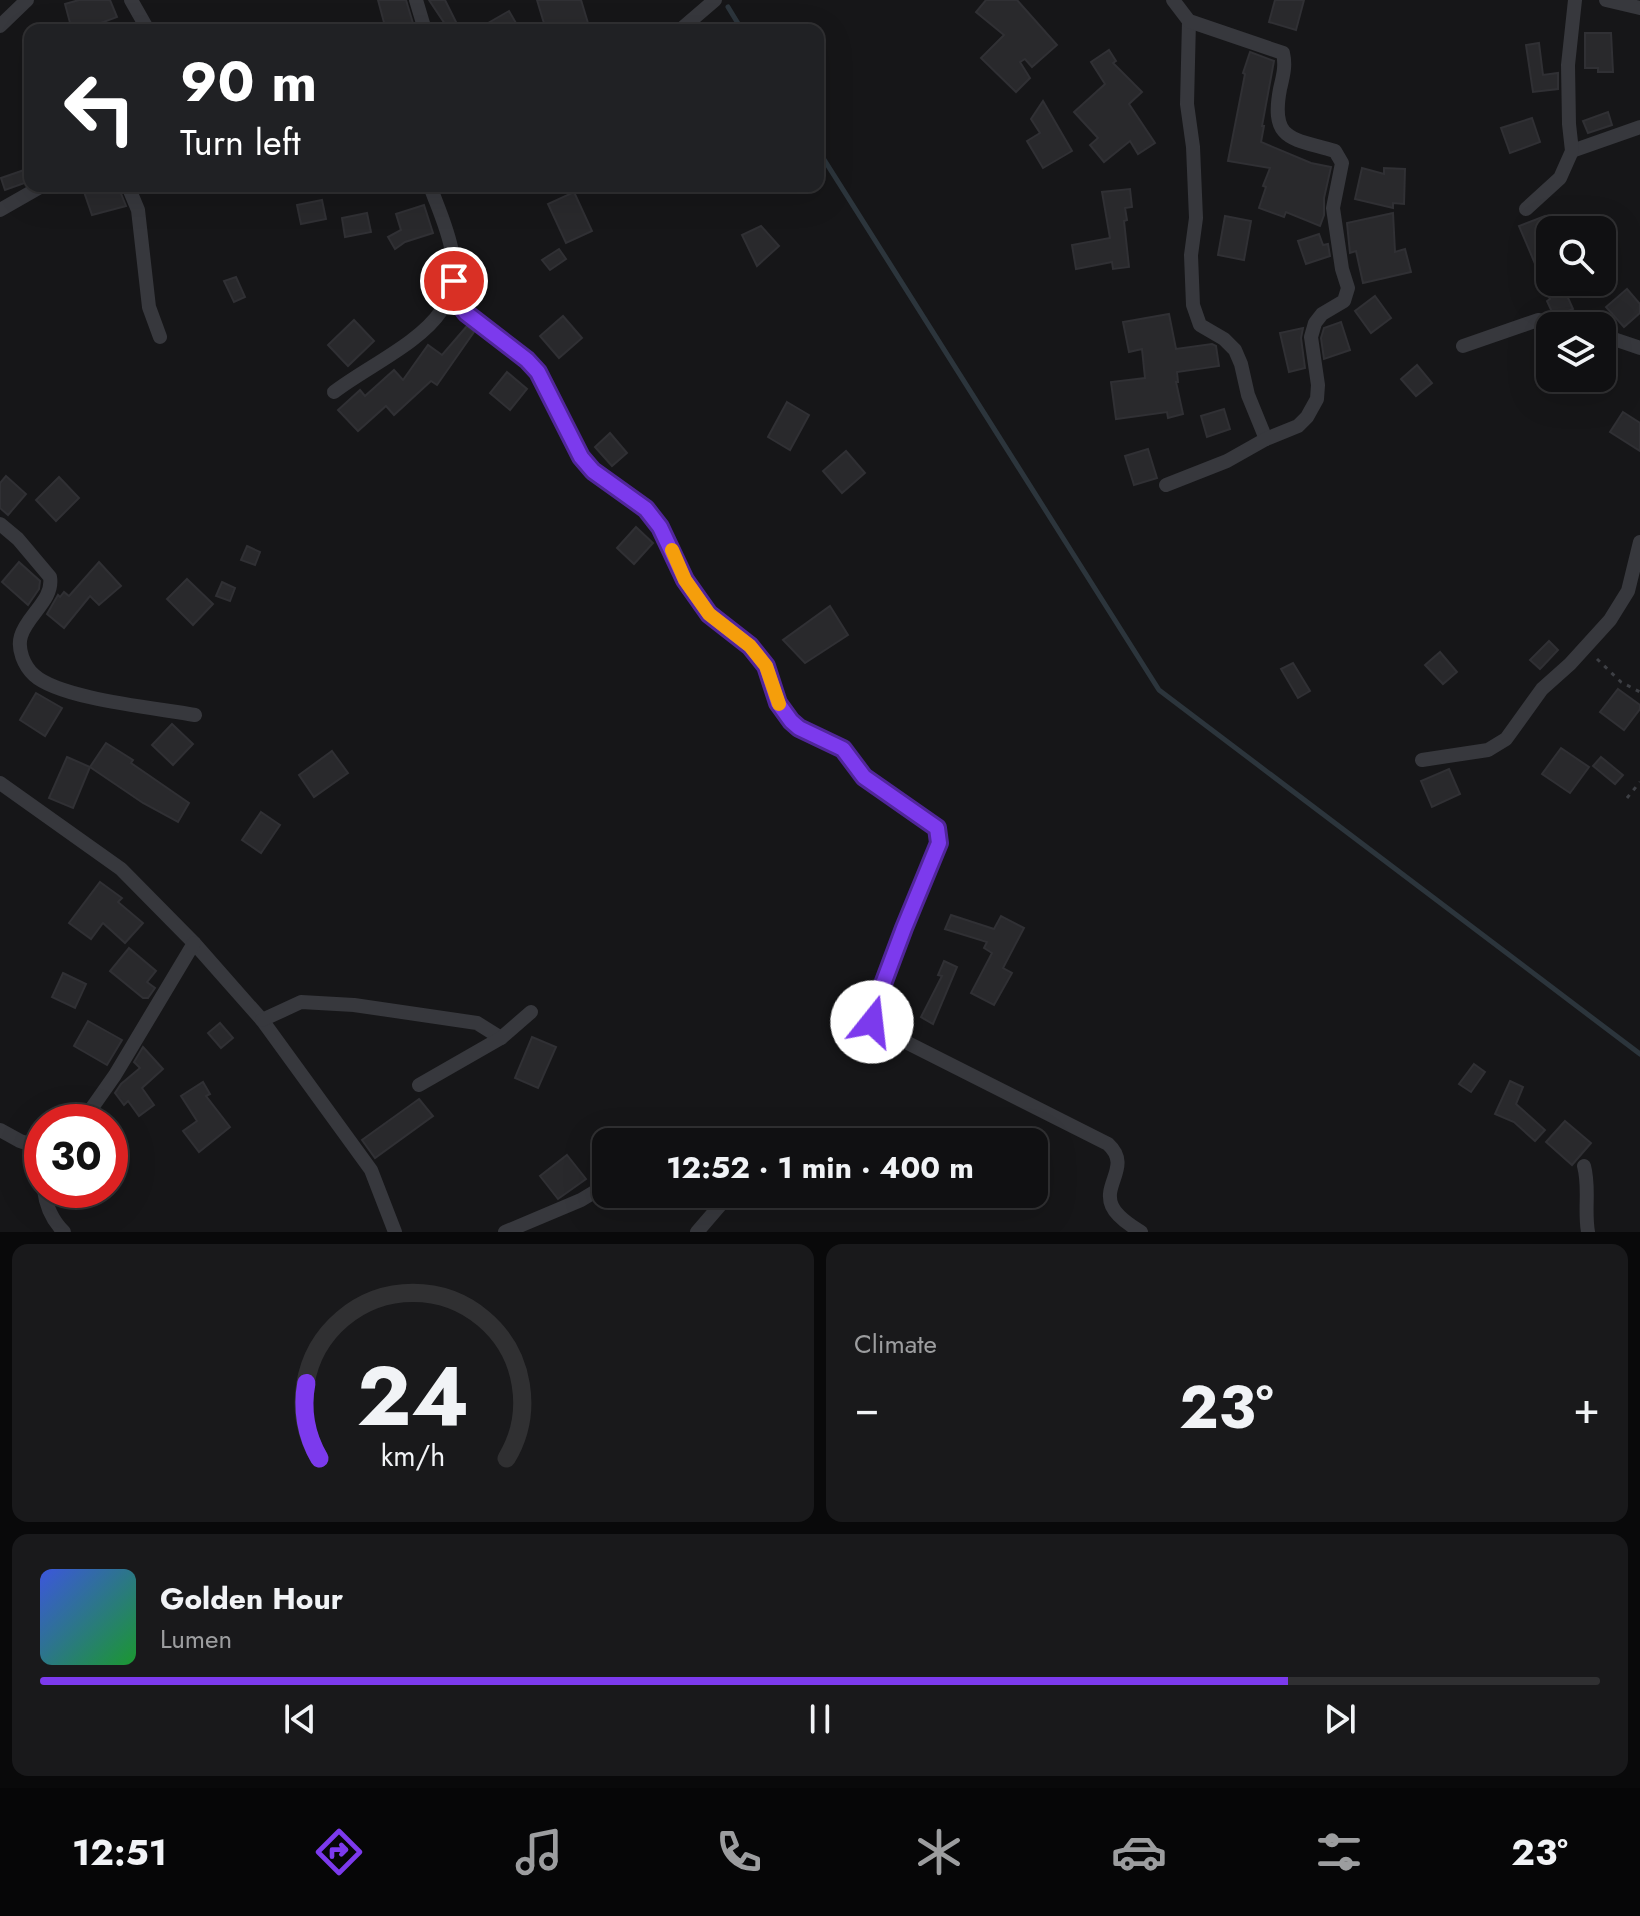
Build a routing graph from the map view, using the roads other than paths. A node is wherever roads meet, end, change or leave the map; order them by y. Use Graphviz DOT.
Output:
graph roads {
  1 [pos="27,0"];
  2 [pos="131,0"];
  3 [pos="416,0"];
  4 [pos="715,0"];
  5 [pos="1173,0"];
  6 [pos="1575,0"];
  7 [pos="1606,0"];
  8 [pos="1640,8"];
  9 [pos="1189,21"];
  10 [pos="145,24"];
  11 [pos="423,24"];
  12 [pos="687,24"];
  13 [pos="0,26"];
  14 [pos="1640,127"];
  15 [pos="1572,151"];
  16 [pos="32,192"];
  17 [pos="130,192"];
  18 [pos="432,192"];
  19 [pos="1526,209"];
  20 [pos="0,210"];
  21 [pos="454,281"];
  22 [pos="1536,321"];
  23 [pos="160,337"];
  24 [pos="1616,340"];
  25 [pos="1463,346"];
  26 [pos="1640,348"];
  27 [pos="334,392"];
  28 [pos="1266,439"];
  29 [pos="1166,485"];
  30 [pos="0,524"];
  31 [pos="1640,542"];
  32 [pos="195,715"];
  33 [pos="1422,760"];
  34 [pos="0,783"];
  35 [pos="194,943"];
  36 [pos="531,1012"];
  37 [pos="262,1020"];
  38 [pos="501,1038"];
  39 [pos="419,1085"];
  40 [pos="95,1104"];
  41 [pos="0,1130"];
  42 [pos="24,1142"];
  43 [pos="1584,1166"];
  44 [pos="592,1193"];
  45 [pos="47,1208"];
  46 [pos="718,1208"];
  47 [pos="64,1232"];
  48 [pos="395,1232"];
  49 [pos="505,1232"];
  50 [pos="697,1232"];
  51 [pos="1141,1232"];
  52 [pos="1588,1232"];
  1 -- 13 [label="street"];
  2 -- 10 [label="street"];
  3 -- 11 [label="street"];
  4 -- 12 [label="street"];
  5 -- 9 [label="street"];
  6 -- 15 [label="street"];
  7 -- 8 [label="street"];
  9 -- 28 [label="street"];
  9 -- 28 [label="street"];
  14 -- 15 [label="street"];
  15 -- 19 [label="street"];
  16 -- 20 [label="street"];
  17 -- 23 [label="street"];
  18 -- 21 [label="street"];
  21 -- 27 [label="street"];
  21 -- 51 [label="street"];
  22 -- 25 [label="street"];
  24 -- 26 [label="street"];
  28 -- 29 [label="street"];
  30 -- 32 [label="street"];
  31 -- 33 [label="street"];
  34 -- 35 [label="street"];
  35 -- 37 [label="street"];
  35 -- 40 [label="street"];
  36 -- 38 [label="street"];
  37 -- 38 [label="street"];
  37 -- 48 [label="street"];
  38 -- 39 [label="street"];
  41 -- 42 [label="street"];
  43 -- 52 [label="street"];
  44 -- 49 [label="street"];
  45 -- 47 [label="street"];
  46 -- 50 [label="street"];
}
